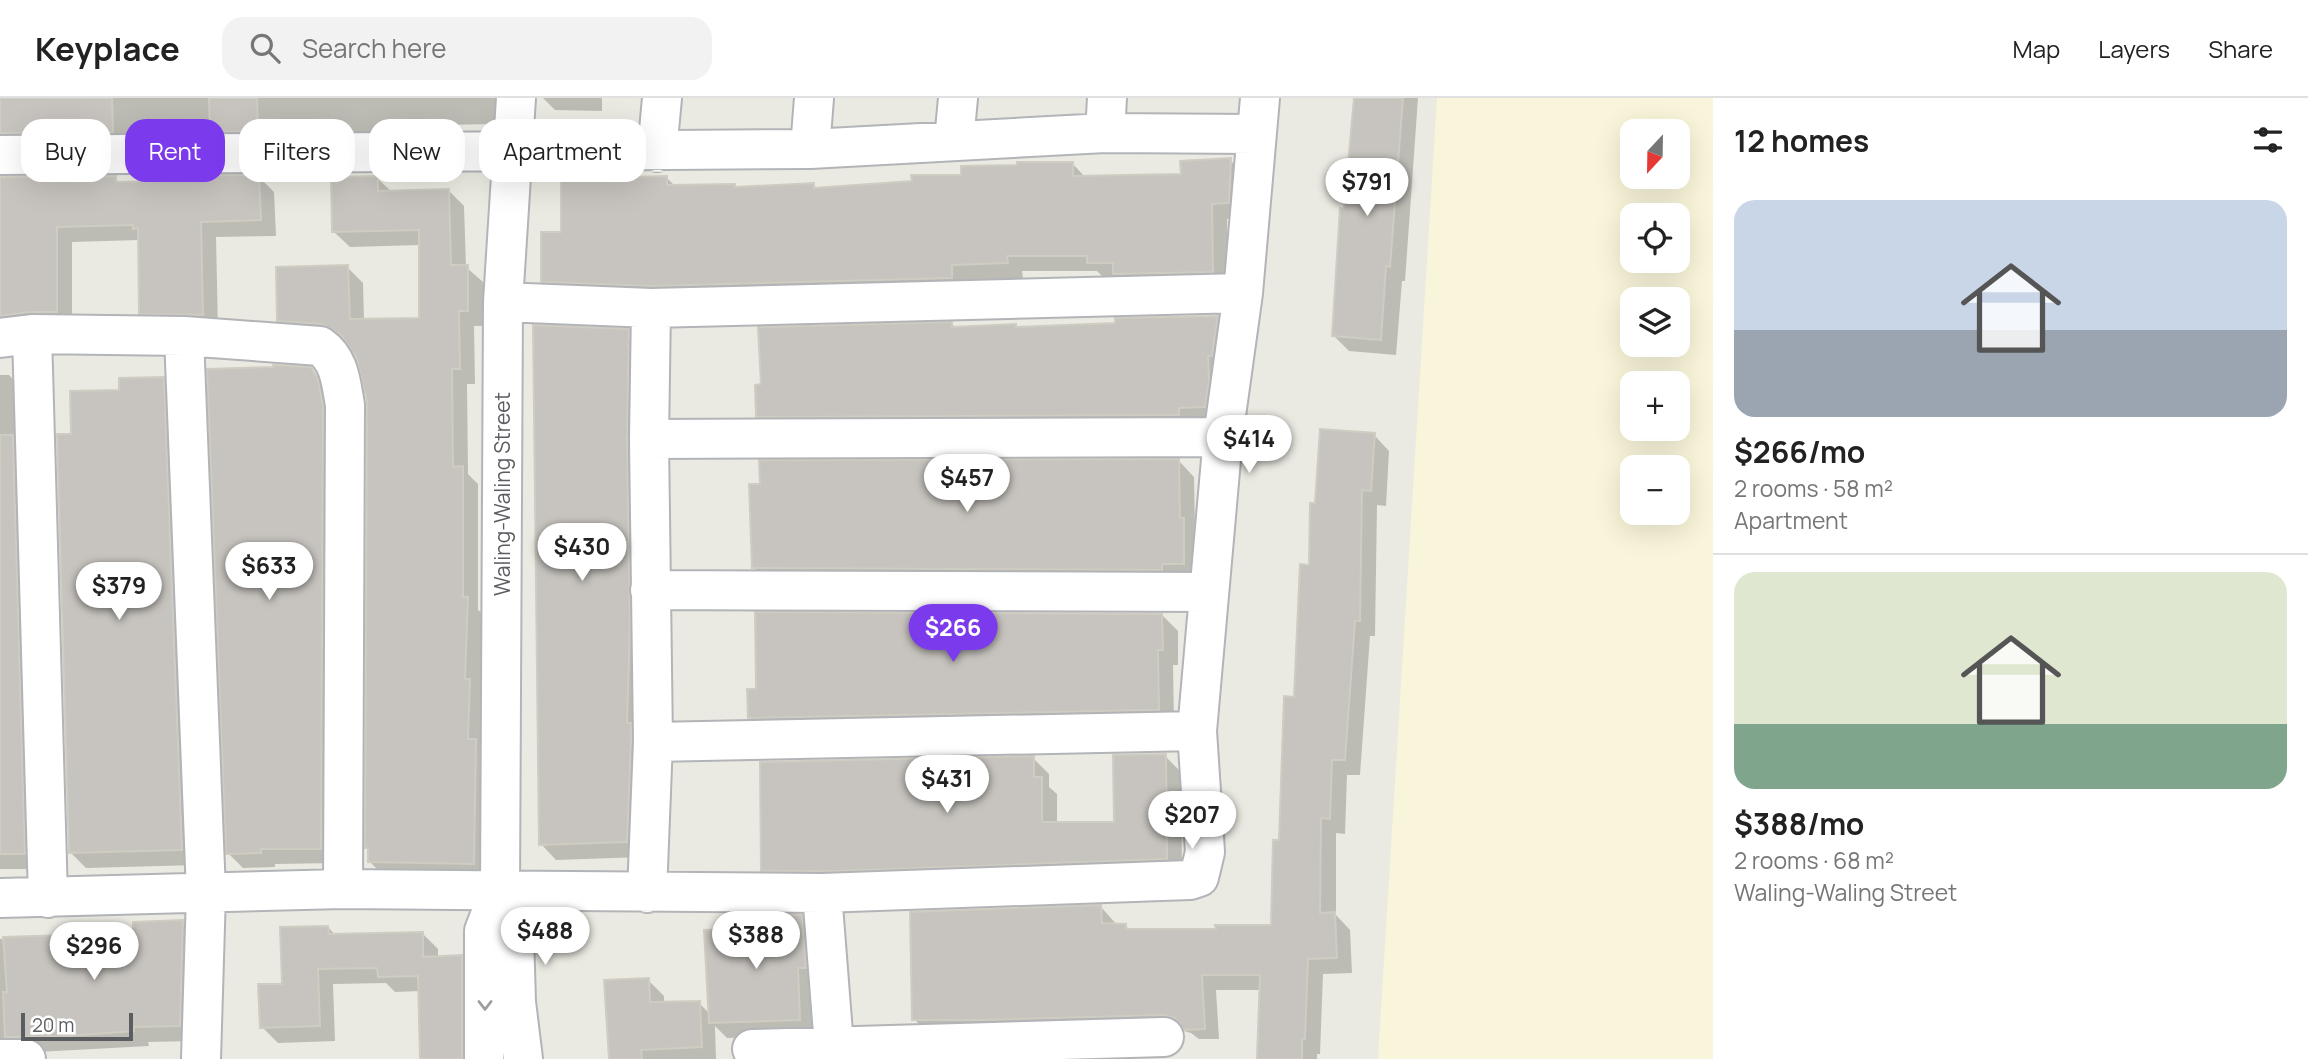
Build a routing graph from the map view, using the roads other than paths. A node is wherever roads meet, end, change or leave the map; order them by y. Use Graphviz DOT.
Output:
graph roads {
  1 [pos="516,98"];
  2 [pos="662,98"];
  3 [pos="814,98"];
  4 [pos="958,98"];
  5 [pos="1106,115"];
  6 [pos="1258,116"];
  7 [pos="515,119"];
  8 [pos="954,141"];
  9 [pos="810,149"];
  10 [pos="479,152"];
  11 [pos="646,152"];
  12 [pos="657,152"];
  13 [pos="0,155"];
  14 [pos="511,182"];
  15 [pos="1244,293"];
  16 [pos="503,302"];
  17 [pos="651,308"];
  18 [pos="16,336"];
  19 [pos="184,336"];
  20 [pos="1223,438"];
  21 [pos="649,439"];
  22 [pos="650,590"];
  23 [pos="1209,592"];
  24 [pos="1197,731"];
  25 [pos="653,742"];
  26 [pos="343,890"];
  27 [pos="500,890"];
  28 [pos="206,893"];
  29 [pos="647,893"];
  30 [pos="822,893"];
  31 [pos="0,898"];
  32 [pos="48,898"];
  33 [pos="1164,1037"];
  34 [pos="834,1046"];
  35 [pos="752,1049"];
  36 [pos="0,1059"];
  37 [pos="26,1059"];
  38 [pos="201,1059"];
  39 [pos="484,1059"];
  40 [pos="523,1059"];
  1 -- 7 [label="street, Waling-Waling Street"];
  2 -- 12 [label="street"];
  3 -- 9 [label="street"];
  4 -- 8 [label="street"];
  5 -- 6 [label="street"];
  5 -- 8 [label="street"];
  6 -- 15 [label="street"];
  8 -- 9 [label="street"];
  9 -- 12 [label="street"];
  10 -- 13 [label="street"];
  11 -- 12 [label="street"];
  14 -- 16 [label="street, Waling-Waling Street"];
  15 -- 17 [label="street"];
  15 -- 20 [label="street"];
  16 -- 17 [label="street"];
  16 -- 27 [label="street, Waling-Waling Street"];
  17 -- 21 [label="street"];
  18 -- 19 [label="street"];
  18 -- 32 [label="street"];
  19 -- 26 [label="street"];
  19 -- 28 [label="street"];
  20 -- 21 [label="street"];
  20 -- 23 [label="street"];
  21 -- 22 [label="street"];
  22 -- 23 [label="street"];
  22 -- 25 [label="street"];
  23 -- 24 [label="street"];
  24 -- 25 [label="street"];
  24 -- 30 [label="street"];
  25 -- 29 [label="street"];
  26 -- 27 [label="street"];
  26 -- 28 [label="street"];
  27 -- 29 [label="street"];
  27 -- 39 [label="street, Waling-Waling Street, one-way"];
  27 -- 40 [label="street, Waling-Waling Street"];
  28 -- 32 [label="street"];
  28 -- 38 [label="street"];
  29 -- 30 [label="street"];
  30 -- 34 [label="street"];
  31 -- 32 [label="street"];
  33 -- 34 [label="street"];
  34 -- 35 [label="street"];
  36 -- 37 [label="street"];
}
